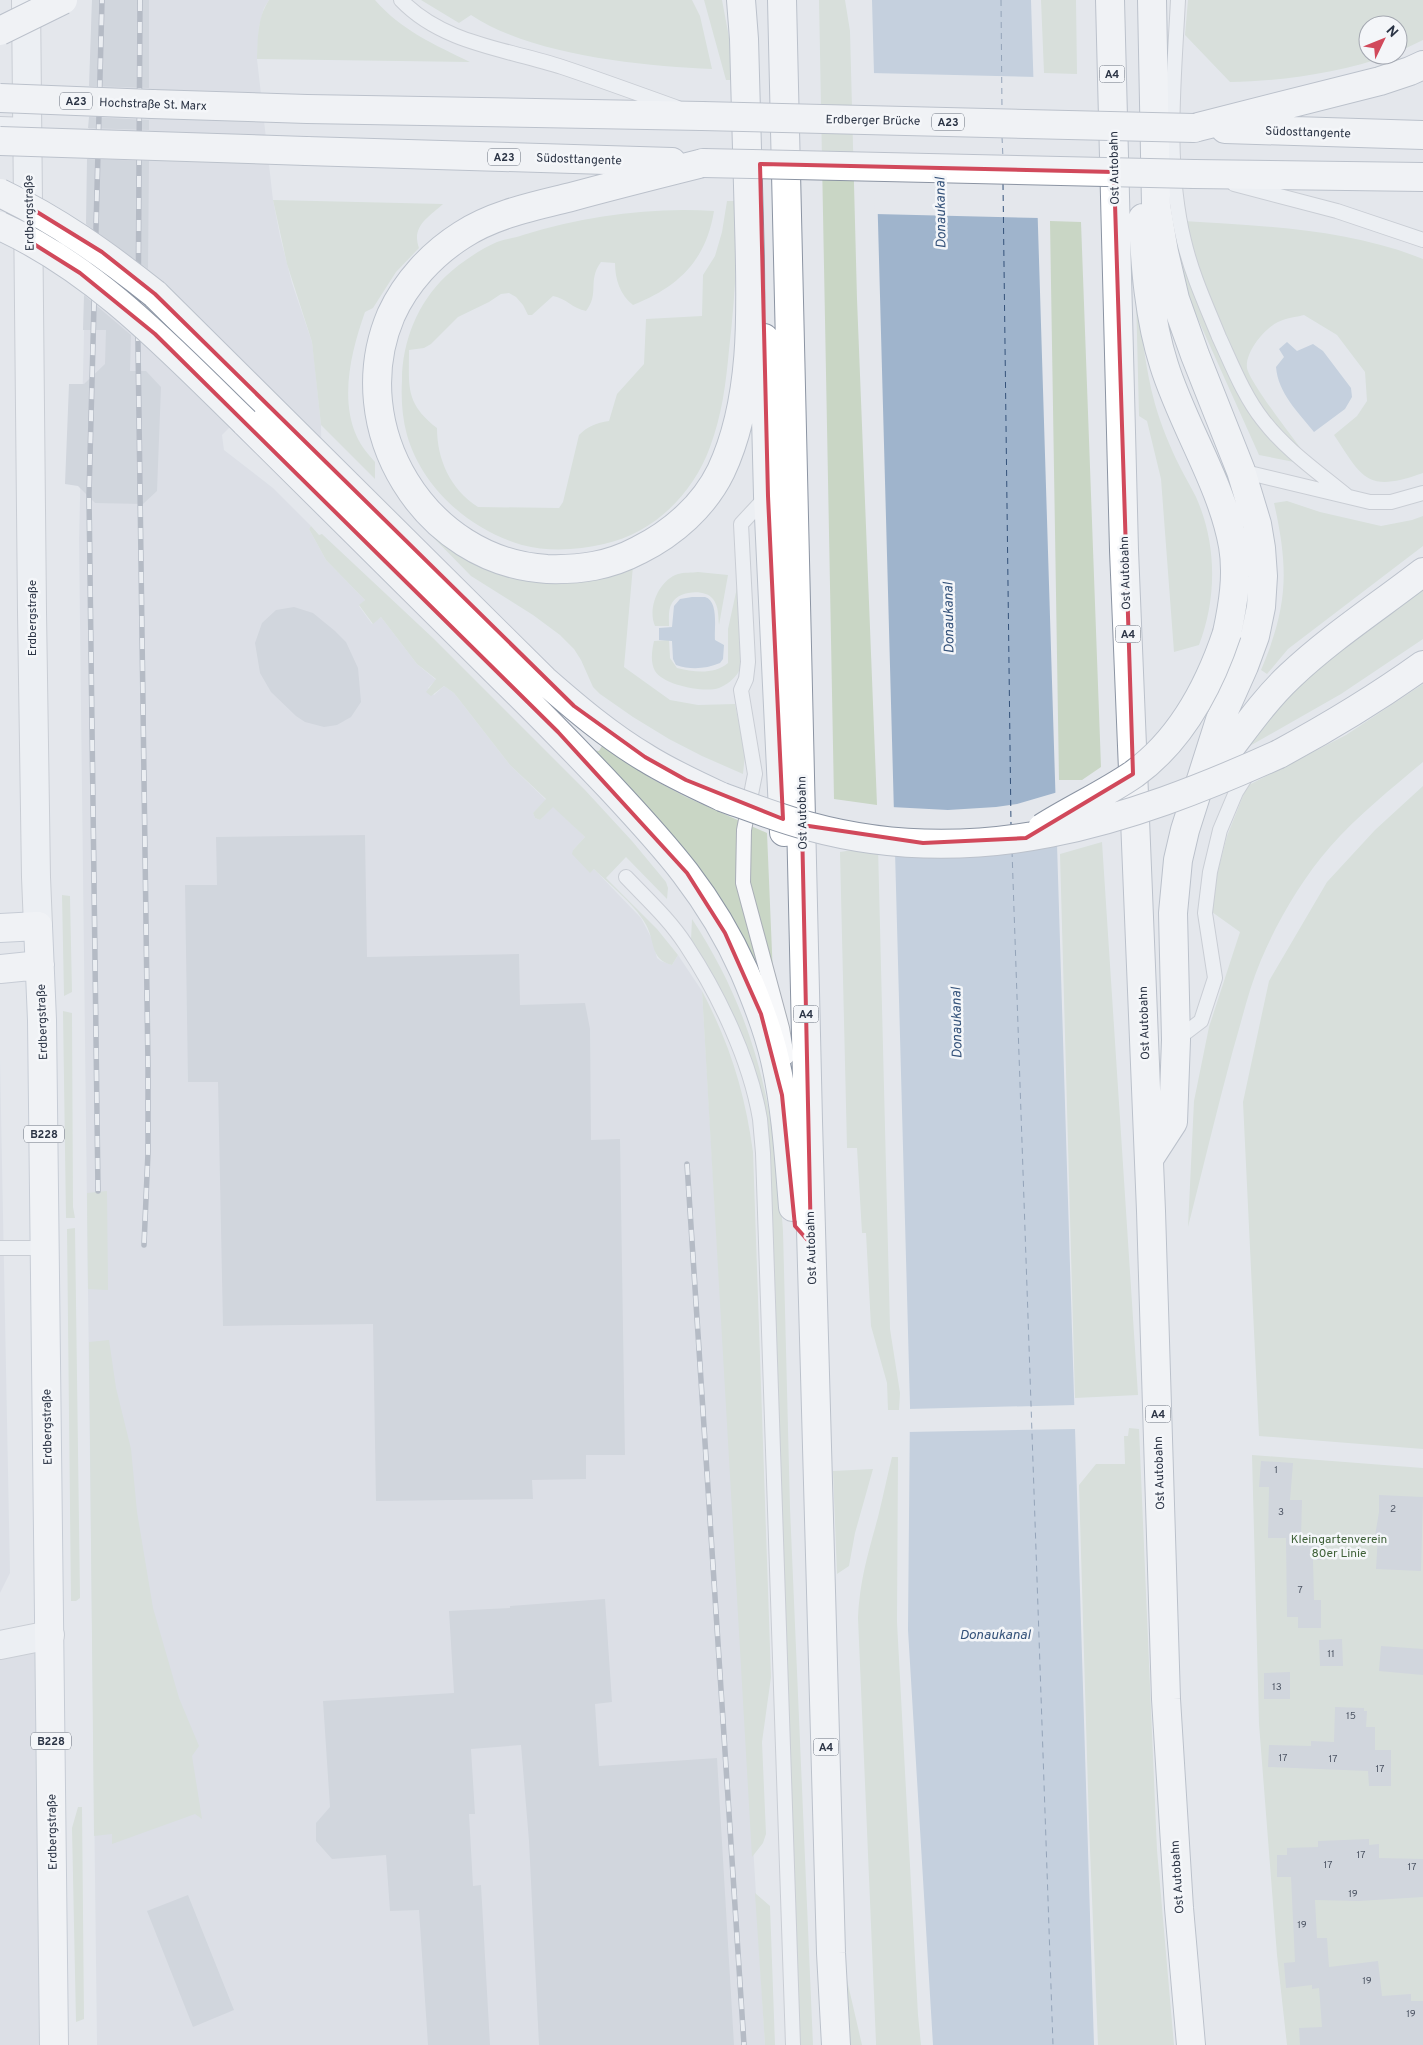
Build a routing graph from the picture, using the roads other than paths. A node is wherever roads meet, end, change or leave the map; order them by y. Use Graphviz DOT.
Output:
graph roads {
  1 [pos="26,0"];
  2 [pos="63,0"];
  3 [pos="401,0"];
  4 [pos="741,0"];
  5 [pos="756,0"];
  6 [pos="782,0"];
  7 [pos="1110,0"];
  8 [pos="1138,0"];
  9 [pos="1152,0"];
  10 [pos="1178,0"];
  11 [pos="0,31"];
  12 [pos="1423,64"];
  13 [pos="0,98"];
  14 [pos="702,116"];
  15 [pos="0,124"];
  16 [pos="28,125"];
  17 [pos="1194,128"];
  18 [pos="1423,135"];
  19 [pos="0,141"];
  20 [pos="703,163"];
  21 [pos="1194,174"];
  22 [pos="1423,177"];
  23 [pos="0,193"];
  24 [pos="0,226"];
  25 [pos="1423,240"];
  26 [pos="1241,472"];
  27 [pos="1423,493"];
  28 [pos="768,496"];
  29 [pos="1347,496"];
  30 [pos="1423,572"];
  31 [pos="1423,665"];
  32 [pos="1269,755"];
  33 [pos="1200,786"];
  34 [pos="1026,838"];
  35 [pos="626,877"];
  36 [pos="38,926"];
  37 [pos="0,928"];
  38 [pos="40,965"];
  39 [pos="0,969"];
  40 [pos="1176,1040"];
  41 [pos="1149,1159"];
  42 [pos="804,1217"];
  43 [pos="811,1244"];
  44 [pos="0,1248"];
  45 [pos="45,1248"];
  46 [pos="50,1635"];
  47 [pos="0,1644"];
  48 [pos="54,2045"];
  49 [pos="793,2045"];
  50 [pos="836,2045"];
  51 [pos="1191,2045"];
  1 -- 16 [label="street, Erdbergstraße"];
  2 -- 11 [label="main road, bridge"];
  3 -- 14 [label="lane"];
  4 -- 20 [label="main road"];
  5 -- 28 [label="main road"];
  6 -- 43 [label="main road, Ost Autobahn / A4"];
  7 -- 41 [label="main road, Ost Autobahn / A4"];
  8 -- 34 [label="main road, bridge"];
  9 -- 26 [label="main road"];
  10 -- 29 [label="lane"];
  12 -- 17 [label="main road"];
  13 -- 14 [label="main road, Hochstraße St. Marx / A23, bridge"];
  14 -- 17 [label="main road, Erdberger Brücke / A23, bridge"];
  15 -- 16 [label="lane"];
  16 -- 36 [label="street, Erdbergstraße"];
  17 -- 18 [label="main road, Südosttangente / A23"];
  19 -- 20 [label="main road, Südosttangente / A23, bridge"];
  20 -- 21 [label="main road, A23, bridge"];
  21 -- 22 [label="main road, A23"];
  21 -- 25 [label="lane"];
  23 -- 34 [label="main road, bridge"];
  24 -- 43 [label="main road, bridge"];
  26 -- 29 [label="lane"];
  26 -- 33 [label="main road"];
  27 -- 29 [label="lane"];
  28 -- 42 [label="main road"];
  28 -- 42 [label="lane"];
  30 -- 33 [label="main road"];
  31 -- 32 [label="main road"];
  32 -- 34 [label="main road, bridge"];
  32 -- 40 [label="lane"];
  33 -- 40 [label="main road"];
  35 -- 49 [label="lane"];
  36 -- 37 [label="main road"];
  36 -- 38 [label="main road, Erdbergstraße / B228"];
  38 -- 39 [label="main road"];
  38 -- 45 [label="main road, Erdbergstraße / B228"];
  40 -- 41 [label="main road"];
  41 -- 51 [label="main road, Ost Autobahn / A4"];
  42 -- 43 [label="main road"];
  43 -- 50 [label="main road, Ost Autobahn / A4"];
  44 -- 45 [label="lane"];
  45 -- 46 [label="main road, Erdbergstraße / B228"];
  46 -- 47 [label="street"];
  46 -- 48 [label="main road, Erdbergstraße / B228"];
}
